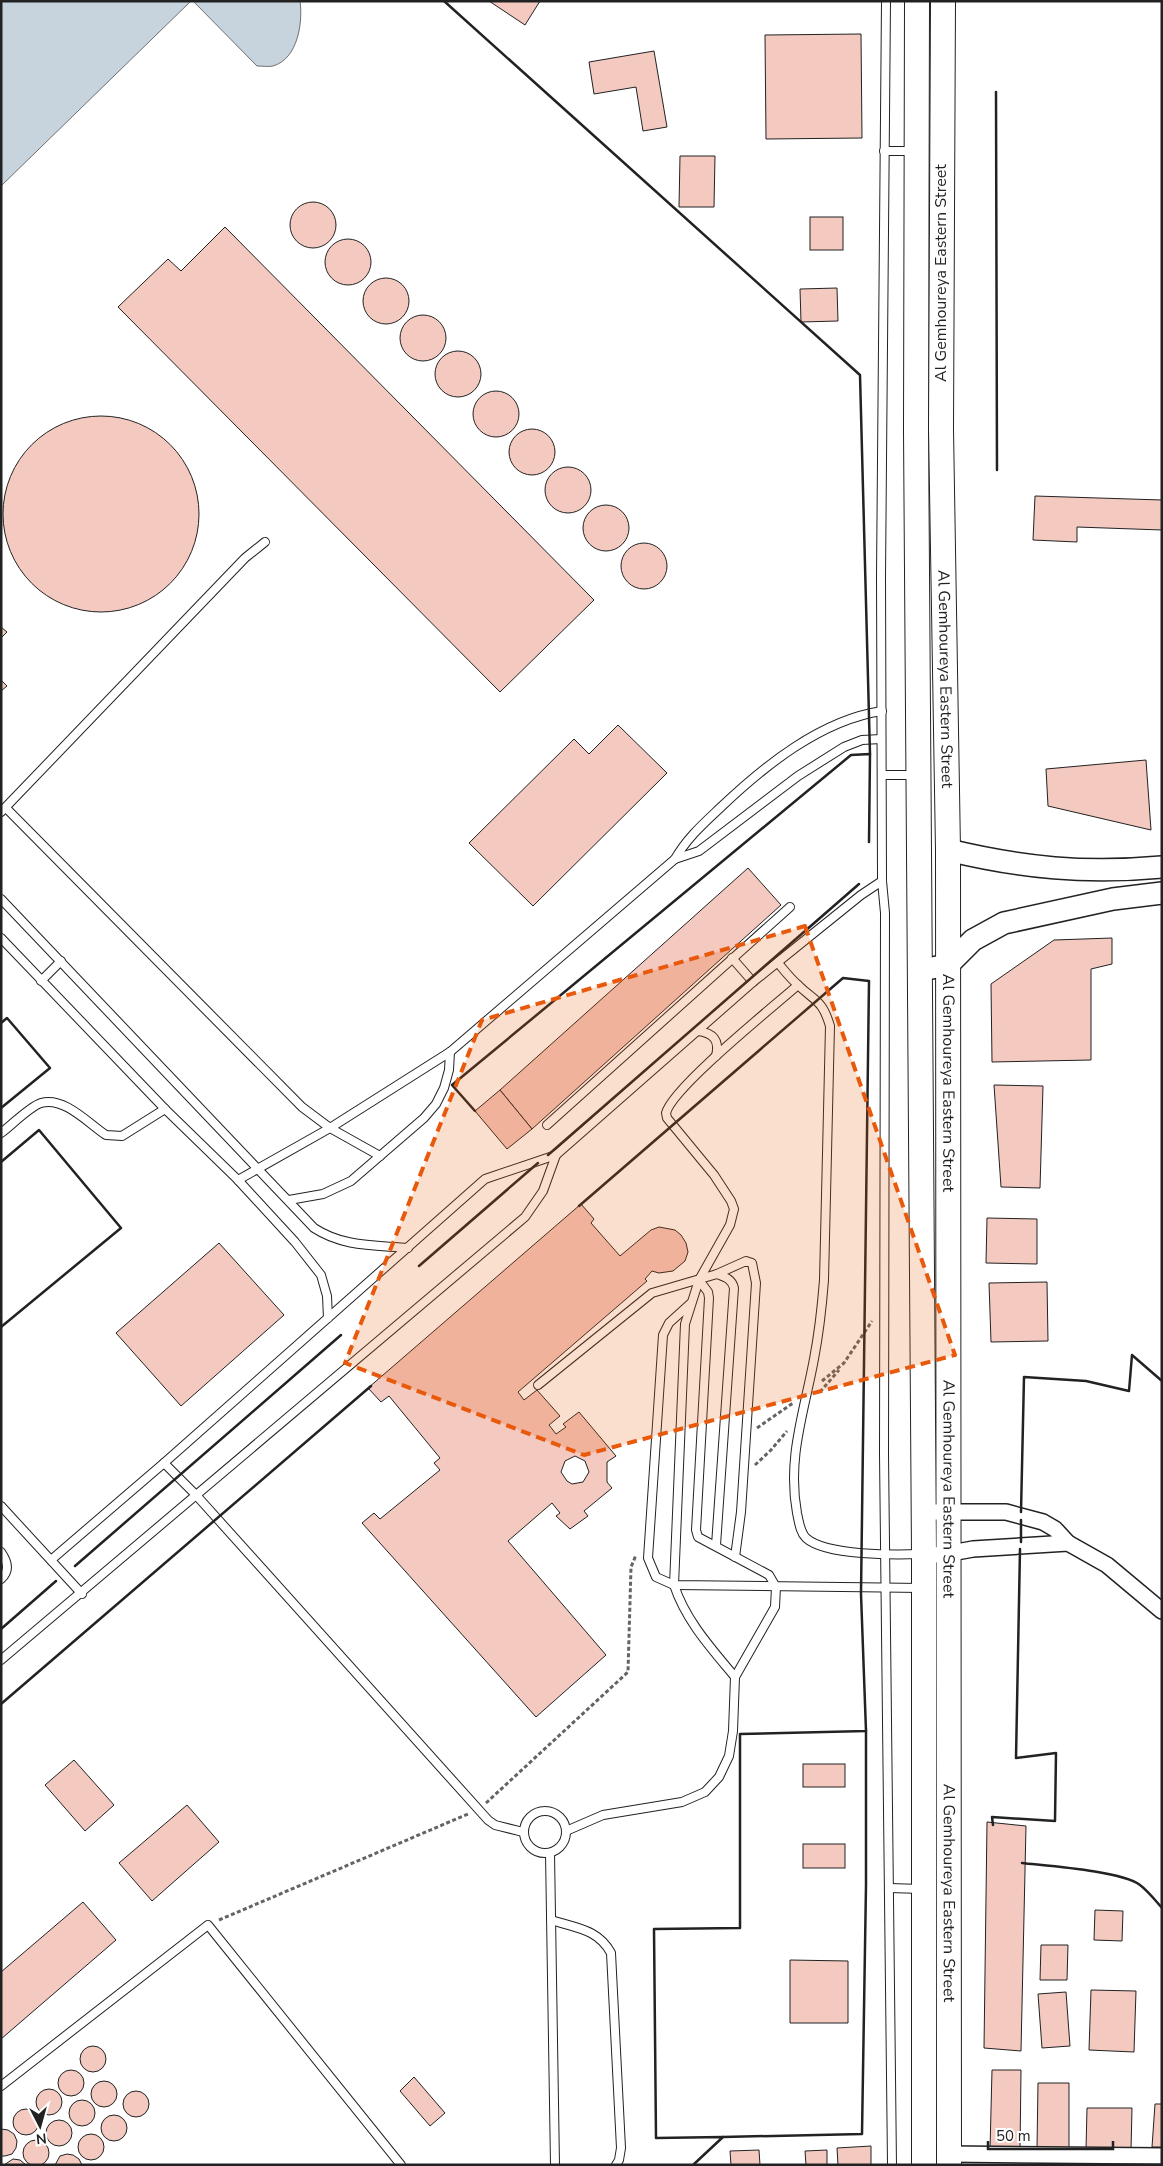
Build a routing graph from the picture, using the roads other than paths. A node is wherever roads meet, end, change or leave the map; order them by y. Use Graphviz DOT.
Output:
graph roads {
  1 [pos="886,1"];
  2 [pos="918,1"];
  3 [pos="943,1"];
  4 [pos="884,151"];
  5 [pos="916,151"];
  6 [pos="265,542"];
  7 [pos="882,711"];
  8 [pos="882,739"];
  9 [pos="882,775"];
  10 [pos="918,784"];
  11 [pos="947,793"];
  12 [pos="4,810"];
  13 [pos="948,850"];
  14 [pos="675,859"];
  15 [pos="1162,867"];
  16 [pos="882,881"];
  17 [pos="1162,893"];
  18 [pos="1,898"];
  19 [pos="790,907"];
  20 [pos="1,938"];
  21 [pos="732,958"];
  22 [pos="61,961"];
  23 [pos="778,963"];
  24 [pos="948,965"];
  25 [pos="921,970"];
  26 [pos="42,981"];
  27 [pos="754,982"];
  28 [pos="798,985"];
  29 [pos="698,1031"];
  30 [pos="450,1052"];
  31 [pos="716,1057"];
  32 [pos="165,1109"];
  33 [pos="547,1124"];
  34 [pos="330,1128"];
  35 [pos="1,1134"];
  36 [pos="556,1155"];
  37 [pos="380,1156"];
  38 [pos="259,1169"];
  39 [pos="238,1180"];
  40 [pos="289,1200"];
  41 [pos="408,1248"];
  42 [pos="717,1274"];
  43 [pos="699,1280"];
  44 [pos="691,1303"];
  45 [pos="328,1318"];
  46 [pos="538,1386"];
  47 [pos="164,1463"];
  48 [pos="196,1496"];
  49 [pos="1,1506"];
  50 [pos="923,1512"];
  51 [pos="947,1512"];
  52 [pos="1068,1543"];
  53 [pos="716,1545"];
  54 [pos="1,1552"];
  55 [pos="948,1553"];
  56 [pos="924,1554"];
  57 [pos="885,1555"];
  58 [pos="735,1557"];
  59 [pos="51,1560"];
  60 [pos="1,1580"];
  61 [pos="674,1585"];
  62 [pos="776,1587"];
  63 [pos="885,1588"];
  64 [pos="924,1588"];
  65 [pos="82,1594"];
  66 [pos="1162,1611"];
  67 [pos="1,1660"];
  68 [pos="735,1677"];
  69 [pos="566,1831"];
  70 [pos="523,1832"];
  71 [pos="550,1853"];
  72 [pos="888,1888"];
  73 [pos="924,1889"];
  74 [pos="551,1920"];
  75 [pos="1,2086"];
  76 [pos="1162,2156"];
  77 [pos="949,2160"];
  78 [pos="401,2165"];
  79 [pos="555,2165"];
  80 [pos="616,2165"];
  81 [pos="892,2165"];
  82 [pos="924,2165"];
  1 -- 4 [label="lane"];
  2 -- 5 [label="main road, Al Gemhoureya Eastern Street"];
  3 -- 11 [label="main road, Al Gemhoureya Eastern Street"];
  4 -- 5 [label="lane"];
  4 -- 7 [label="lane"];
  5 -- 10 [label="main road, Al Gemhoureya Eastern Street"];
  6 -- 12 [label="lane"];
  7 -- 8 [label="lane"];
  7 -- 14 [label="lane"];
  8 -- 9 [label="lane"];
  8 -- 14 [label="lane"];
  9 -- 10 [label="lane"];
  9 -- 16 [label="lane"];
  10 -- 11 [label="main road"];
  10 -- 25 [label="main road, Al Gemhoureya Eastern Street"];
  11 -- 13 [label="main road, Al Gemhoureya Eastern Street"];
  12 -- 34 [label="lane"];
  13 -- 15 [label="main road"];
  13 -- 24 [label="main road, Al Gemhoureya Eastern Street"];
  14 -- 30 [label="lane"];
  16 -- 23 [label="lane"];
  16 -- 57 [label="lane"];
  17 -- 24 [label="main road"];
  18 -- 22 [label="lane"];
  19 -- 21 [label="lane"];
  20 -- 26 [label="lane"];
  21 -- 27 [label="lane"];
  21 -- 33 [label="lane"];
  22 -- 26 [label="lane"];
  22 -- 38 [label="lane"];
  23 -- 27 [label="lane"];
  23 -- 28 [label="lane"];
  24 -- 25 [label="main road"];
  24 -- 51 [label="main road, Al Gemhoureya Eastern Street"];
  25 -- 50 [label="main road, Al Gemhoureya Eastern Street"];
  26 -- 32 [label="lane"];
  27 -- 29 [label="lane"];
  28 -- 31 [label="lane"];
  28 -- 57 [label="lane"];
  29 -- 31 [label="lane"];
  29 -- 36 [label="lane"];
  30 -- 34 [label="lane"];
  30 -- 37 [label="lane"];
  31 -- 43 [label="lane"];
  32 -- 35 [label="lane"];
  32 -- 39 [label="lane"];
  34 -- 37 [label="lane"];
  34 -- 38 [label="lane"];
  36 -- 41 [label="lane"];
  36 -- 48 [label="lane"];
  37 -- 40 [label="lane"];
  38 -- 39 [label="lane"];
  38 -- 40 [label="lane"];
  39 -- 45 [label="lane"];
  40 -- 41 [label="lane"];
  41 -- 45 [label="lane"];
  42 -- 43 [label="lane"];
  42 -- 53 [label="lane"];
  42 -- 58 [label="lane"];
  43 -- 44 [label="lane"];
  43 -- 46 [label="lane"];
  43 -- 53 [label="lane"];
  44 -- 61 [label="lane"];
  44 -- 61 [label="lane"];
  45 -- 47 [label="lane"];
  47 -- 48 [label="lane"];
  47 -- 59 [label="lane"];
  48 -- 65 [label="lane"];
  48 -- 70 [label="lane"];
  49 -- 59 [label="lane"];
  50 -- 51 [label="street"];
  50 -- 56 [label="main road, Al Gemhoureya Eastern Street"];
  51 -- 52 [label="street"];
  51 -- 55 [label="main road, Al Gemhoureya Eastern Street"];
  52 -- 55 [label="street"];
  52 -- 66 [label="street"];
  53 -- 58 [label="lane"];
  54 -- 60 [label="lane"];
  55 -- 56 [label="street"];
  55 -- 77 [label="main road, Al Gemhoureya Eastern Street"];
  56 -- 57 [label="lane"];
  56 -- 64 [label="main road, Al Gemhoureya Eastern Street"];
  57 -- 63 [label="lane"];
  58 -- 62 [label="lane"];
  59 -- 65 [label="lane"];
  61 -- 62 [label="lane"];
  61 -- 68 [label="lane"];
  62 -- 63 [label="lane"];
  62 -- 68 [label="lane"];
  63 -- 64 [label="lane"];
  63 -- 72 [label="lane"];
  64 -- 73 [label="main road, Al Gemhoureya Eastern Street"];
  65 -- 67 [label="lane"];
  68 -- 69 [label="lane"];
  69 -- 70 [label="lane"];
  69 -- 71 [label="lane"];
  70 -- 71 [label="lane"];
  71 -- 74 [label="lane"];
  72 -- 73 [label="lane"];
  72 -- 81 [label="lane"];
  73 -- 82 [label="main road, Al Gemhoureya Eastern Street"];
  74 -- 79 [label="lane"];
  74 -- 80 [label="lane"];
  75 -- 78 [label="lane"];
  76 -- 77 [label="street"];
}
